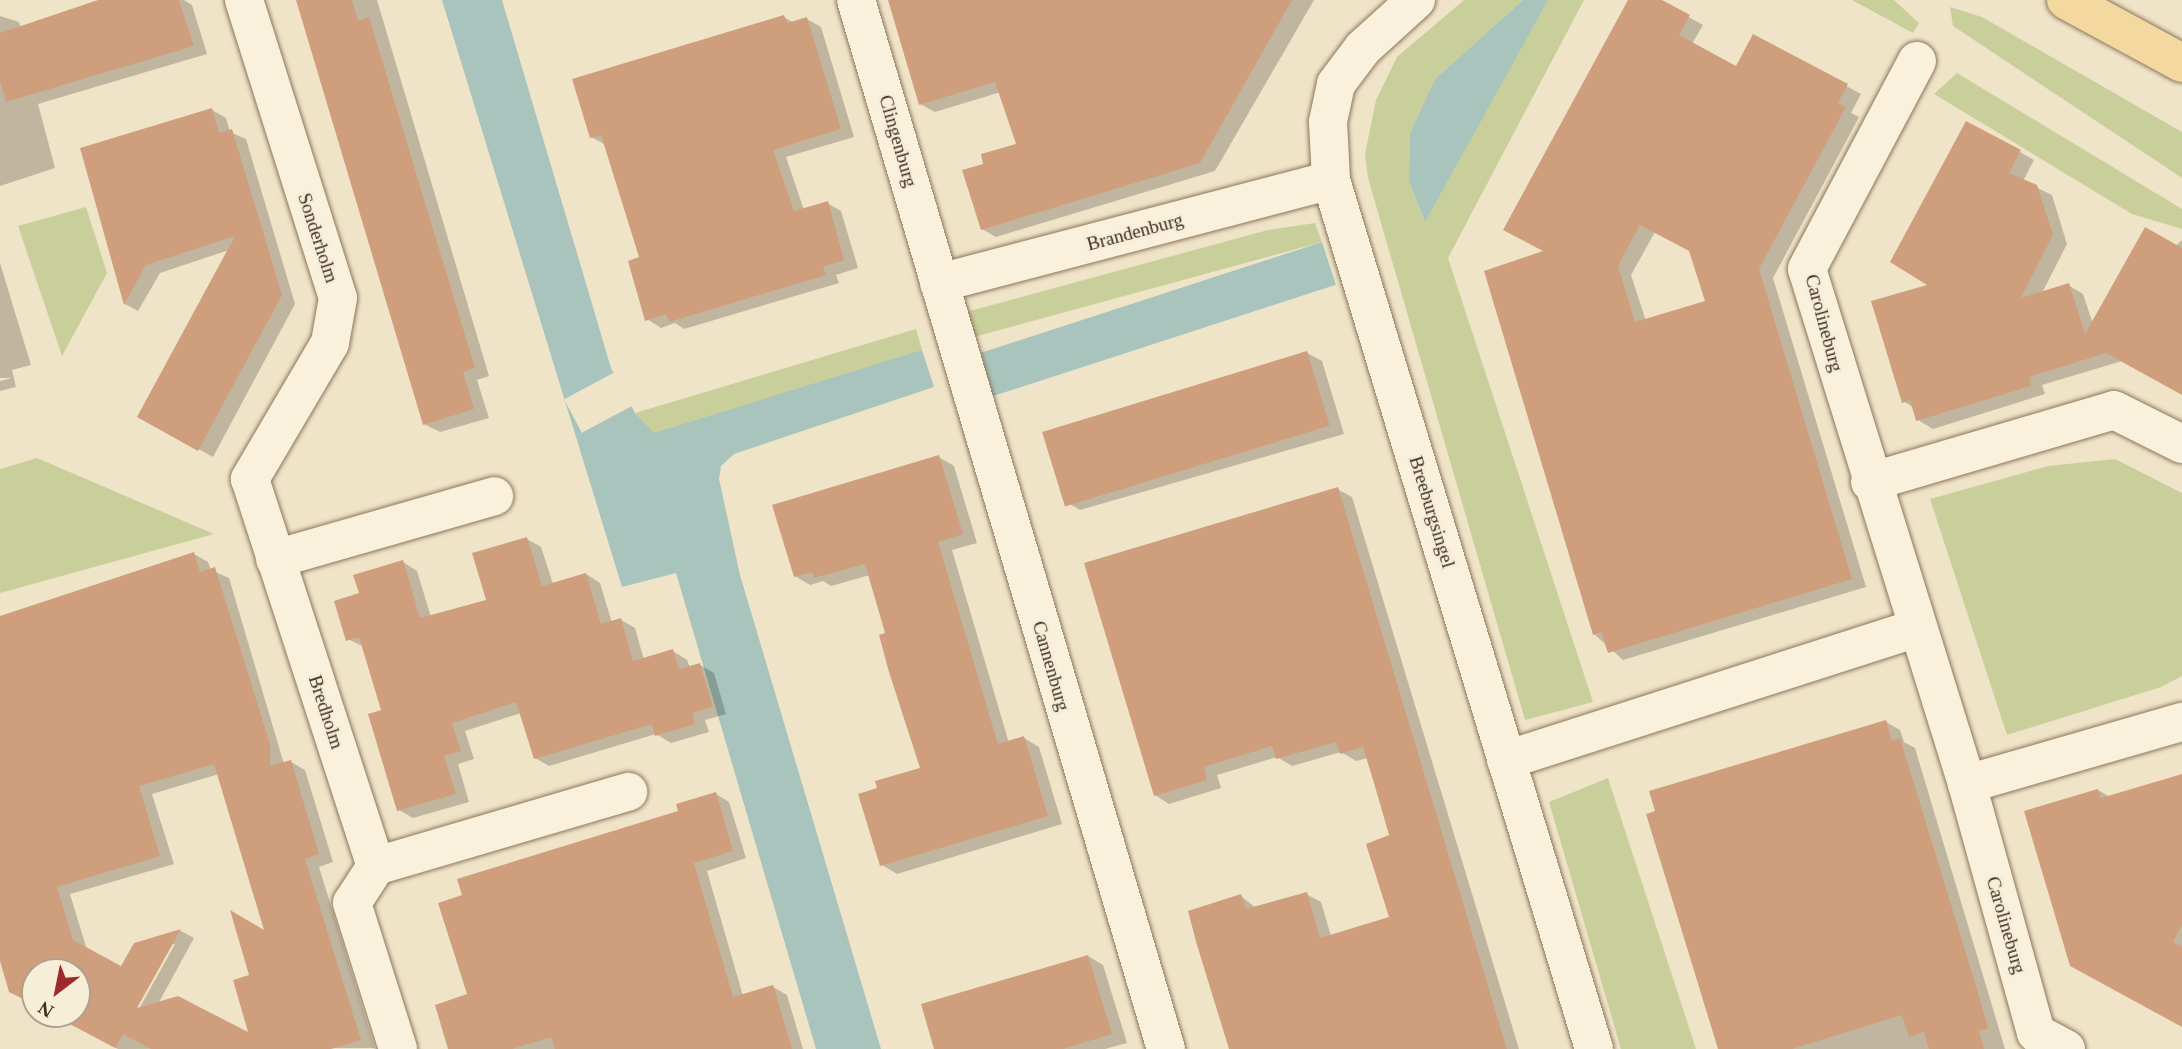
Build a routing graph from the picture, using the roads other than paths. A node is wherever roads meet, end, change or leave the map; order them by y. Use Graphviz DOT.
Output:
graph roads {
  1 [pos="244,0"];
  2 [pos="856,0"];
  3 [pos="1416,0"];
  4 [pos="2066,0"];
  5 [pos="1917,61"];
  6 [pos="2182,63"];
  7 [pos="1331,180"];
  8 [pos="939,283"];
  9 [pos="2182,444"];
  10 [pos="1870,482"];
  11 [pos="494,496"];
  12 [pos="257,501"];
  13 [pos="275,559"];
  14 [pos="1917,628"];
  15 [pos="2182,722"];
  16 [pos="1506,760"];
  17 [pos="1967,784"];
  18 [pos="628,792"];
  19 [pos="376,866"];
  20 [pos="398,1049"];
  21 [pos="1166,1049"];
  22 [pos="1594,1049"];
  23 [pos="2066,1049"];
  1 -- 12 [label="street, Sonderholm"];
  2 -- 8 [label="street, Clingenburg"];
  3 -- 7 [label="street, Breeburgsingel"];
  4 -- 6 [label="main road"];
  5 -- 10 [label="street, Carolineburg"];
  7 -- 8 [label="street, Brandenburg"];
  7 -- 16 [label="street, Breeburgsingel"];
  8 -- 21 [label="street, Cannenburg"];
  9 -- 10 [label="street"];
  10 -- 14 [label="street, Carolineburg"];
  11 -- 13 [label="street"];
  12 -- 13 [label="street, Bredholm"];
  13 -- 19 [label="street, Bredholm"];
  14 -- 16 [label="street"];
  14 -- 17 [label="street, Carolineburg"];
  15 -- 17 [label="street"];
  16 -- 22 [label="street, Breeburgsingel"];
  17 -- 23 [label="street, Carolineburg"];
  18 -- 19 [label="street"];
  19 -- 20 [label="street"];
}
